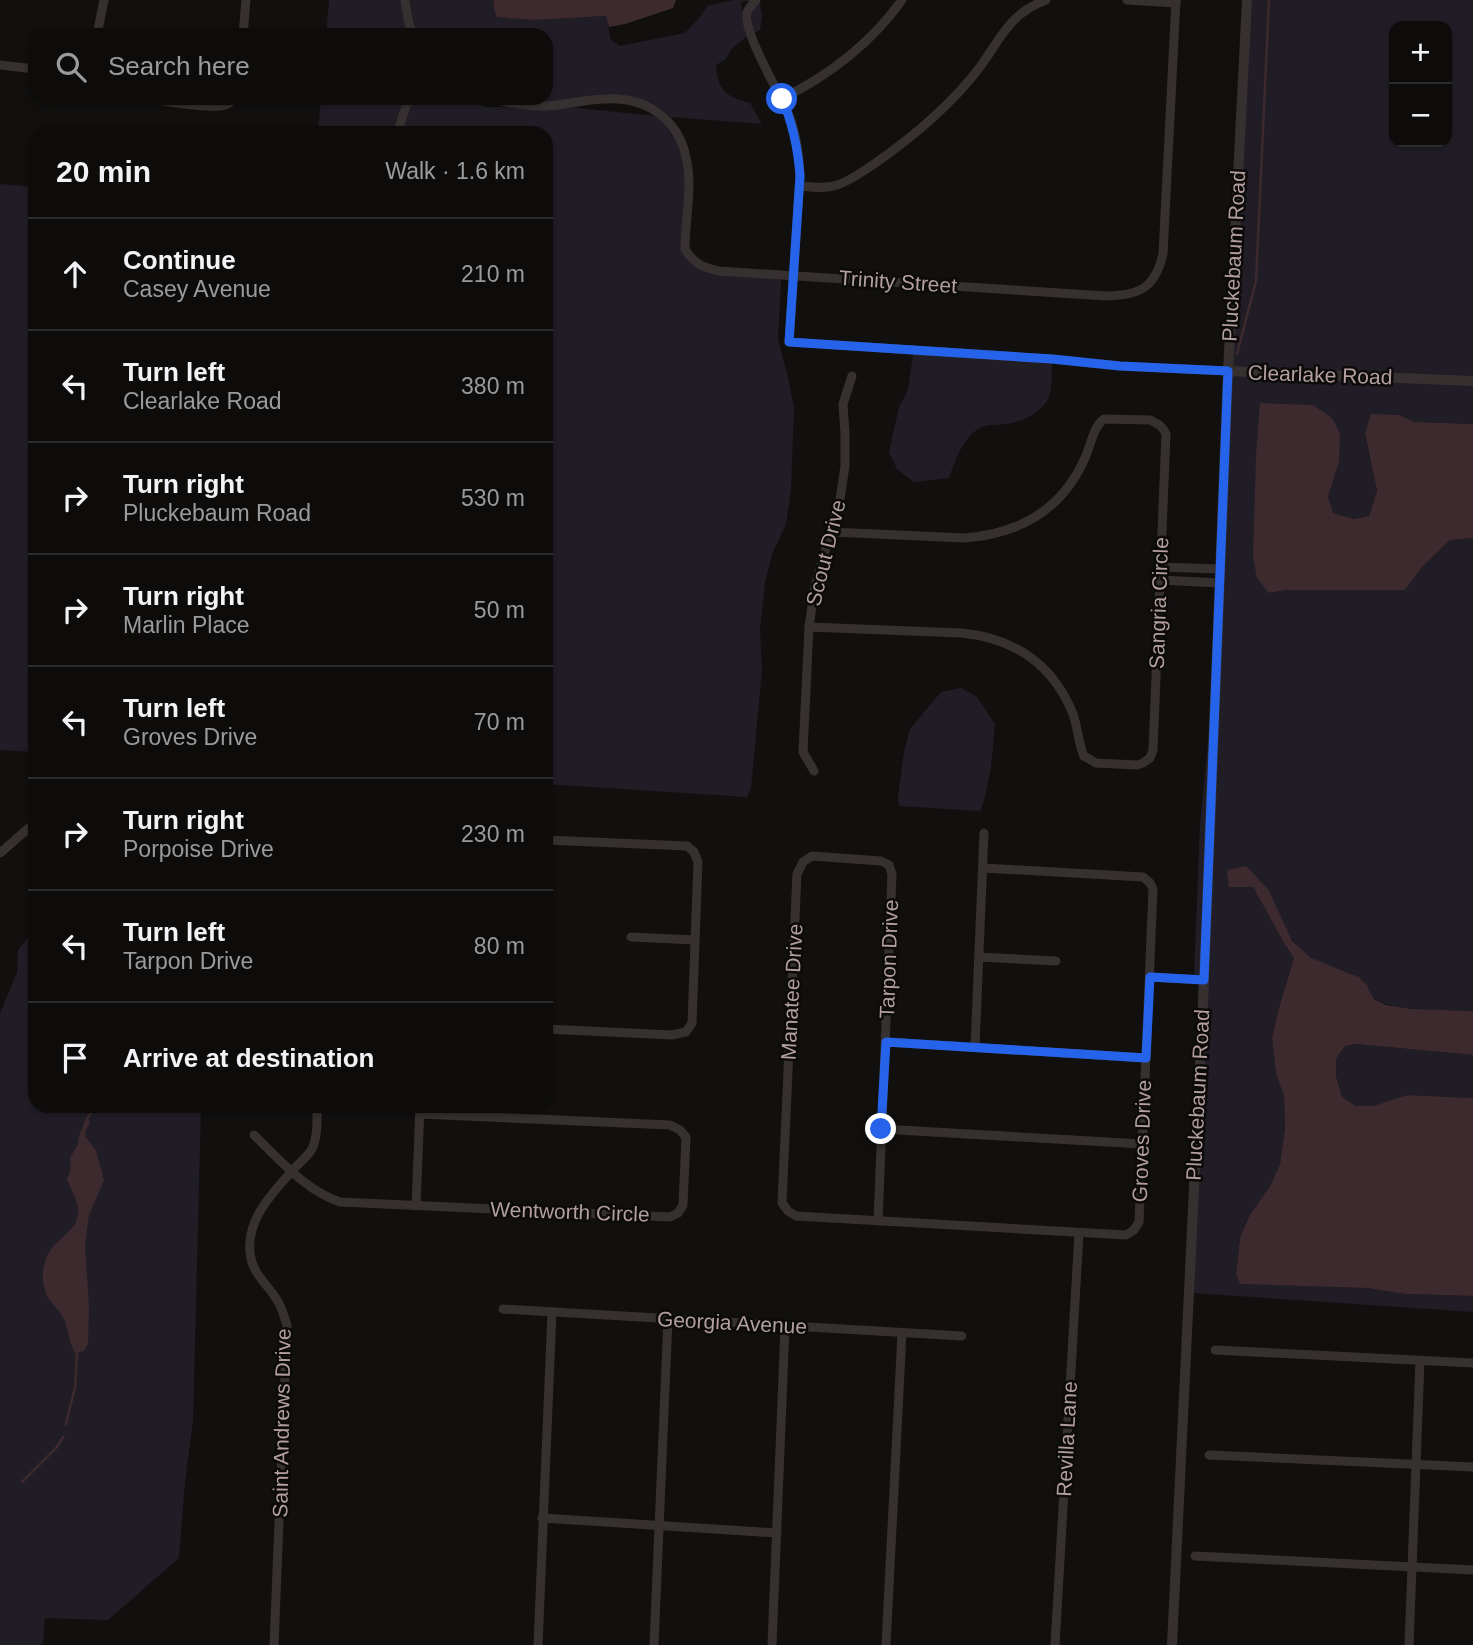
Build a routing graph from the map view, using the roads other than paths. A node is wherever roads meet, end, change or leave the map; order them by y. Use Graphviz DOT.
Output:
graph roads {
  1 [pos="104,0"];
  2 [pos="246,0"];
  3 [pos="405,0"];
  4 [pos="756,0"];
  5 [pos="902,0"];
  6 [pos="1046,0"];
  7 [pos="1127,0"];
  8 [pos="1247,0"];
  9 [pos="1176,1"];
  10 [pos="98,28"];
  11 [pos="244,28"];
  12 [pos="411,28"];
  13 [pos="0,65"];
  14 [pos="28,68"];
  15 [pos="782,99"];
  16 [pos="407,105"];
  17 [pos="553,105"];
  18 [pos="399,126"];
  19 [pos="800,186"];
  20 [pos="794,275"];
  21 [pos="1228,371"];
  22 [pos="852,376"];
  23 [pos="1473,382"];
  24 [pos="832,532"];
  25 [pos="1160,567"];
  26 [pos="1220,569"];
  27 [pos="1160,580"];
  28 [pos="1219,583"];
  29 [pos="809,626"];
  30 [pos="814,771"];
  31 [pos="28,829"];
  32 [pos="984,833"];
  33 [pos="553,840"];
  34 [pos="0,853"];
  35 [pos="889,865"];
  36 [pos="983,869"];
  37 [pos="631,936"];
  38 [pos="695,940"];
  39 [pos="979,957"];
  40 [pos="1056,961"];
  41 [pos="1150,977"];
  42 [pos="1204,980"];
  43 [pos="553,1029"];
  44 [pos="886,1042"];
  45 [pos="975,1046"];
  46 [pos="1146,1058"];
  47 [pos="317,1113"];
  48 [pos="420,1113"];
  49 [pos="470,1113"];
  50 [pos="881,1129"];
  51 [pos="254,1136"];
  52 [pos="1142,1144"];
  53 [pos="291,1172"];
  54 [pos="416,1206"];
  55 [pos="878,1221"];
  56 [pos="1079,1233"];
  57 [pos="503,1308"];
  58 [pos="552,1312"];
  59 [pos="668,1319"];
  60 [pos="785,1326"];
  61 [pos="902,1333"];
  62 [pos="962,1336"];
  63 [pos="1215,1350"];
  64 [pos="1420,1361"];
  65 [pos="1473,1363"];
  66 [pos="1209,1455"];
  67 [pos="1417,1464"];
  68 [pos="1473,1467"];
  69 [pos="542,1518"];
  70 [pos="660,1526"];
  71 [pos="776,1533"];
  72 [pos="1195,1556"];
  73 [pos="1412,1567"];
  74 [pos="1473,1570"];
  75 [pos="274,1645"];
  76 [pos="538,1645"];
  77 [pos="654,1645"];
  78 [pos="772,1645"];
  79 [pos="886,1645"];
  80 [pos="1055,1645"];
  81 [pos="1172,1645"];
  82 [pos="1409,1645"];
  1 -- 10 [label="street"];
  2 -- 11 [label="street"];
  3 -- 12 [label="street"];
  4 -- 15 [label="street"];
  5 -- 15 [label="street"];
  6 -- 19 [label="street"];
  7 -- 9 [label="street"];
  8 -- 21 [label="street, Pluckebaum Road"];
  9 -- 20 [label="street, Trinity Street"];
  13 -- 14 [label="street"];
  15 -- 19 [label="street"];
  16 -- 18 [label="street"];
  17 -- 20 [label="street, Trinity Street"];
  19 -- 20 [label="street"];
  20 -- 21 [label="street, Clearlake Road"];
  21 -- 23 [label="street, Clearlake Road"];
  21 -- 26 [label="street, Pluckebaum Road"];
  22 -- 24 [label="street, Scout Drive"];
  24 -- 25 [label="street, Sangria Circle"];
  24 -- 29 [label="street, Scout Drive"];
  25 -- 26 [label="street"];
  25 -- 27 [label="street, Sangria Circle"];
  26 -- 28 [label="street, Pluckebaum Road"];
  27 -- 28 [label="street"];
  27 -- 29 [label="street, Sangria Circle"];
  28 -- 42 [label="street, Pluckebaum Road"];
  29 -- 30 [label="street, Scout Drive"];
  31 -- 34 [label="street"];
  32 -- 36 [label="street"];
  33 -- 38 [label="street"];
  35 -- 44 [label="street, Tarpon Drive"];
  35 -- 55 [label="street, Manatee Drive"];
  36 -- 39 [label="street"];
  36 -- 41 [label="street, Groves Drive"];
  37 -- 38 [label="street"];
  38 -- 43 [label="street"];
  39 -- 40 [label="street"];
  39 -- 45 [label="street"];
  41 -- 42 [label="street"];
  41 -- 46 [label="street, Groves Drive"];
  42 -- 81 [label="street, Pluckebaum Road"];
  44 -- 45 [label="street"];
  44 -- 50 [label="street, Tarpon Drive"];
  45 -- 46 [label="street"];
  46 -- 52 [label="street, Groves Drive"];
  47 -- 53 [label="street, Saint Andrews Drive"];
  48 -- 54 [label="street"];
  49 -- 54 [label="street, Wentworth Circle"];
  50 -- 52 [label="street"];
  50 -- 55 [label="street, Tarpon Drive"];
  51 -- 53 [label="street, Wentworth Circle"];
  52 -- 56 [label="street, Groves Drive"];
  53 -- 54 [label="street, Wentworth Circle"];
  53 -- 75 [label="street, Saint Andrews Drive"];
  55 -- 56 [label="street"];
  56 -- 80 [label="street, Revilla Lane"];
  57 -- 58 [label="street, Georgia Avenue"];
  58 -- 59 [label="street, Georgia Avenue"];
  58 -- 69 [label="street"];
  59 -- 60 [label="street, Georgia Avenue"];
  59 -- 70 [label="street"];
  60 -- 61 [label="street, Georgia Avenue"];
  60 -- 71 [label="street"];
  61 -- 62 [label="street, Georgia Avenue"];
  61 -- 79 [label="street"];
  63 -- 64 [label="street"];
  64 -- 65 [label="street"];
  64 -- 67 [label="street"];
  66 -- 67 [label="street"];
  67 -- 68 [label="street"];
  67 -- 73 [label="street"];
  69 -- 70 [label="street"];
  69 -- 76 [label="street"];
  70 -- 71 [label="street"];
  70 -- 77 [label="street"];
  71 -- 78 [label="street"];
  72 -- 73 [label="street"];
  73 -- 74 [label="street"];
  73 -- 82 [label="street"];
}
